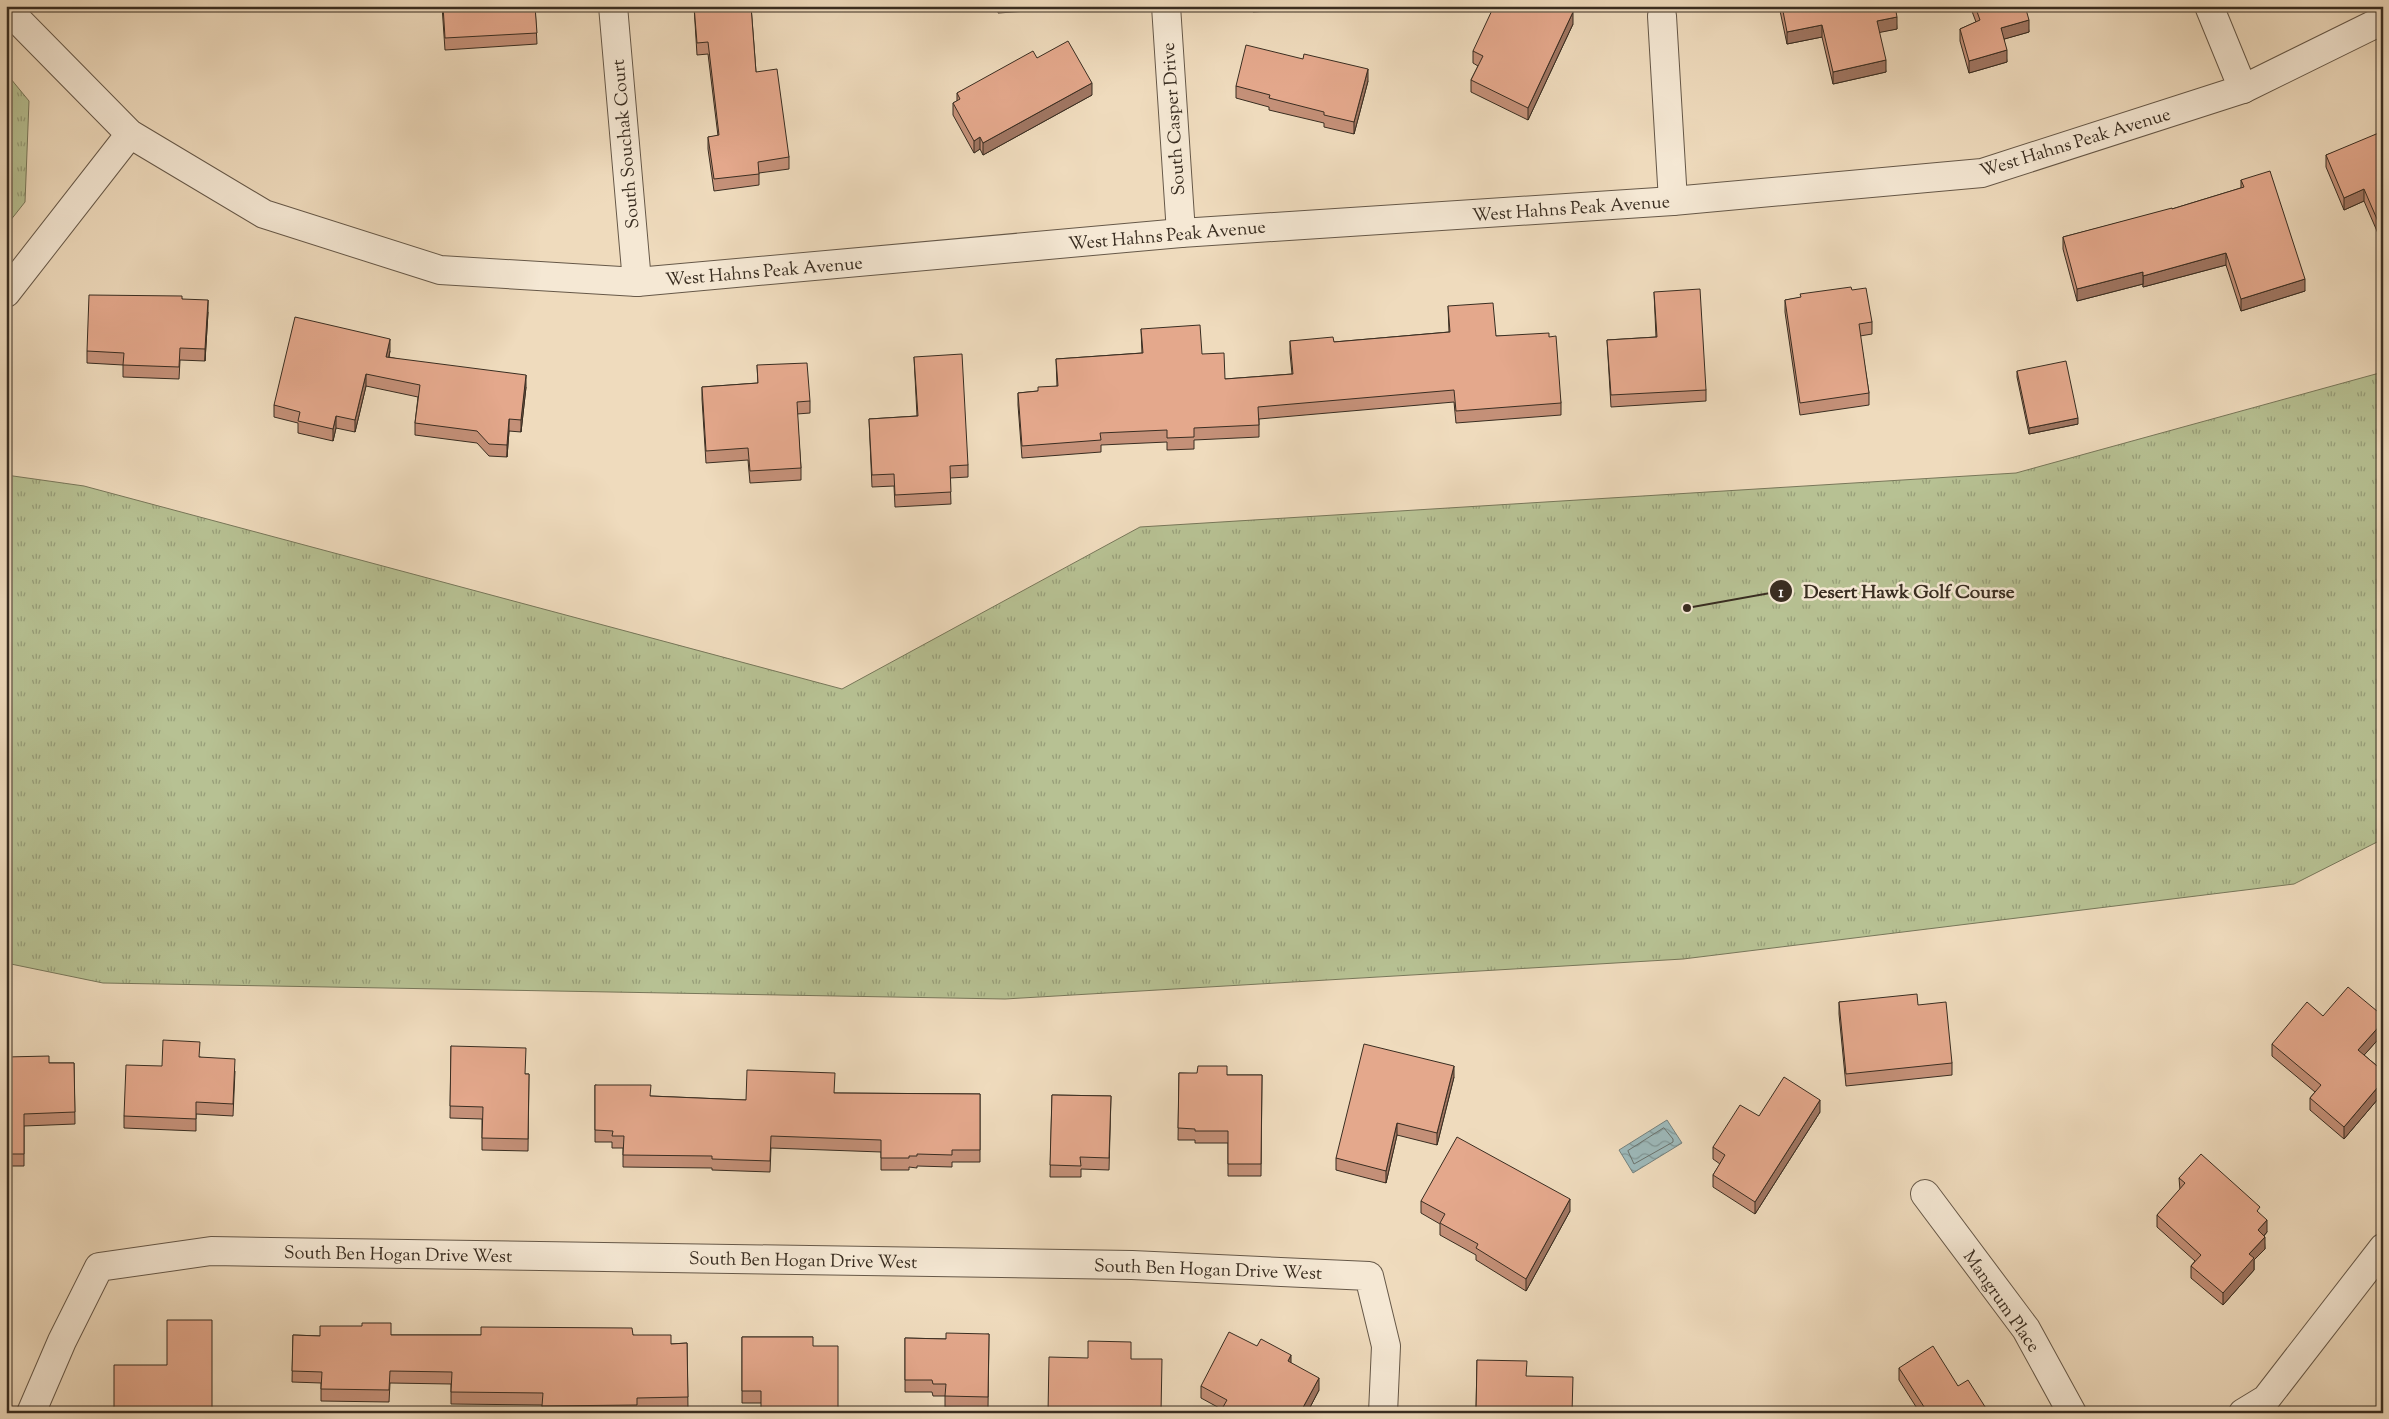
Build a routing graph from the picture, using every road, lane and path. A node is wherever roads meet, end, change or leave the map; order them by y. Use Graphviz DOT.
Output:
graph roads {
  1 [pos="613,6"];
  2 [pos="1166,6"];
  3 [pos="2209,6"];
  4 [pos="6,8"];
  5 [pos="1662,16"];
  6 [pos="2383,20"];
  7 [pos="2243,89"];
  8 [pos="130,134"];
  9 [pos="1673,201"];
  10 [pos="1180,232"];
  11 [pos="637,282"];
  12 [pos="6,293"];
  13 [pos="1925,1194"];
  14 [pos="2383,1248"];
  15 [pos="31,1413"];
  16 [pos="1383,1413"];
  17 [pos="2072,1413"];
  18 [pos="2243,1413"];
  1 -- 11 [label="street, South Souchak Court"];
  2 -- 10 [label="street, South Casper Drive"];
  3 -- 7 [label="street"];
  4 -- 8 [label="street, West Hahns Peak Avenue"];
  5 -- 9 [label="street"];
  6 -- 7 [label="street, West Hahns Peak Avenue"];
  7 -- 9 [label="street, West Hahns Peak Avenue"];
  8 -- 11 [label="street, West Hahns Peak Avenue"];
  8 -- 12 [label="street"];
  9 -- 10 [label="street, West Hahns Peak Avenue"];
  10 -- 11 [label="street, West Hahns Peak Avenue"];
  13 -- 17 [label="street, Mangrum Place"];
  14 -- 18 [label="street"];
  15 -- 16 [label="street, South Ben Hogan Drive West"];
}
